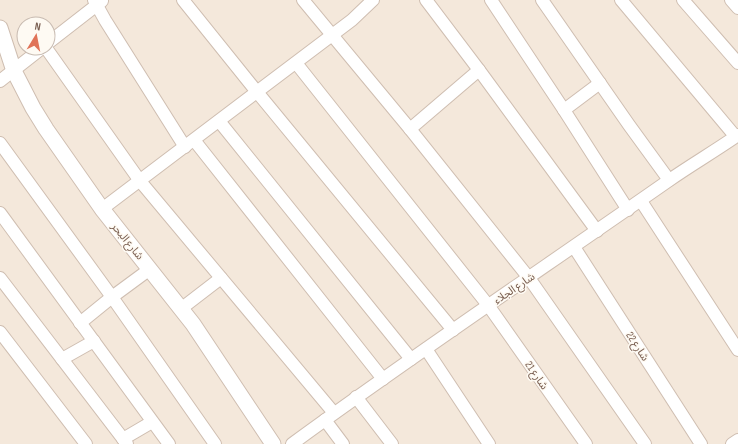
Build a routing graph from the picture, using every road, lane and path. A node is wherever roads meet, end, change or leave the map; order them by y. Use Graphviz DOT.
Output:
graph roads {
  1 [pos="183,0"];
  2 [pos="303,0"];
  3 [pos="373,0"];
  4 [pos="426,0"];
  5 [pos="491,0"];
  6 [pos="542,0"];
  7 [pos="621,0"];
  8 [pos="683,0"];
  9 [pos="731,0"];
  10 [pos="98,2"];
  11 [pos="738,8"];
  12 [pos="0,28"];
  13 [pos="332,35"];
  14 [pos="56,36"];
  15 [pos="32,56"];
  16 [pos="52,56"];
  17 [pos="296,63"];
  18 [pos="738,63"];
  19 [pos="479,70"];
  20 [pos="14,71"];
  21 [pos="0,81"];
  22 [pos="600,84"];
  23 [pos="257,92"];
  24 [pos="564,110"];
  25 [pos="219,121"];
  26 [pos="410,129"];
  27 [pos="737,136"];
  28 [pos="0,143"];
  29 [pos="190,143"];
  30 [pos="669,180"];
  31 [pos="140,181"];
  32 [pos="640,200"];
  33 [pos="102,209"];
  34 [pos="628,210"];
  35 [pos="0,213"];
  36 [pos="597,231"];
  37 [pos="574,247"];
  38 [pos="150,269"];
  39 [pos="0,278"];
  40 [pos="221,278"];
  41 [pos="529,278"];
  42 [pos="112,297"];
  43 [pos="488,306"];
  44 [pos="182,308"];
  45 [pos="80,323"];
  46 [pos="453,330"];
  47 [pos="0,332"];
  48 [pos="94,341"];
  49 [pos="426,349"];
  50 [pos="738,350"];
  51 [pos="411,359"];
  52 [pos="62,360"];
  53 [pos="383,379"];
  54 [pos="356,397"];
  55 [pos="330,416"];
  56 [pos="152,422"];
  57 [pos="125,441"];
  58 [pos="86,444"];
  59 [pos="168,444"];
  60 [pos="215,444"];
  61 [pos="273,444"];
  62 [pos="292,444"];
  63 [pos="344,444"];
  64 [pos="392,444"];
  65 [pos="489,444"];
  66 [pos="586,444"];
  67 [pos="645,444"];
  68 [pos="701,444"];
  1 -- 23 [label="street"];
  2 -- 13 [label="street"];
  3 -- 13 [label="street"];
  4 -- 19 [label="street"];
  5 -- 24 [label="street"];
  6 -- 22 [label="street"];
  7 -- 27 [label="street"];
  8 -- 18 [label="street"];
  9 -- 11 [label="street"];
  10 -- 14 [label="street"];
  10 -- 29 [label="street"];
  12 -- 20 [label="street, شارع البحر"];
  13 -- 17 [label="street"];
  13 -- 26 [label="street"];
  15 -- 20 [label="street"];
  16 -- 31 [label="street"];
  17 -- 23 [label="street"];
  17 -- 43 [label="street, شارع 21"];
  19 -- 26 [label="street"];
  19 -- 36 [label="street"];
  20 -- 21 [label="street"];
  20 -- 33 [label="street, شارع البحر"];
  22 -- 24 [label="street"];
  22 -- 30 [label="street"];
  23 -- 25 [label="street"];
  23 -- 46 [label="street"];
  24 -- 34 [label="street"];
  25 -- 29 [label="street"];
  25 -- 51 [label="street"];
  26 -- 41 [label="street"];
  27 -- 30 [label="street, شارع الجلاء"];
  28 -- 42 [label="street"];
  29 -- 31 [label="street"];
  29 -- 53 [label="street"];
  30 -- 32 [label="street, شارع الجلاء"];
  31 -- 33 [label="street"];
  31 -- 40 [label="street"];
  32 -- 34 [label="street, شارع الجلاء"];
  32 -- 50 [label="street"];
  33 -- 38 [label="street, شارع البحر"];
  34 -- 36 [label="street, شارع الجلاء"];
  35 -- 45 [label="street"];
  36 -- 37 [label="street, شارع الجلاء"];
  37 -- 41 [label="street, شارع الجلاء"];
  37 -- 68 [label="street, شارع 22"];
  38 -- 42 [label="street"];
  38 -- 44 [label="street, شارع البحر"];
  39 -- 52 [label="street"];
  40 -- 44 [label="street"];
  40 -- 55 [label="street"];
  41 -- 43 [label="street, شارع الجلاء"];
  41 -- 67 [label="street"];
  42 -- 45 [label="street"];
  42 -- 60 [label="street"];
  43 -- 46 [label="street, شارع الجلاء"];
  43 -- 66 [label="street, شارع 21"];
  44 -- 61 [label="street, شارع البحر"];
  45 -- 48 [label="street"];
  46 -- 49 [label="street, شارع الجلاء"];
  47 -- 58 [label="street"];
  48 -- 52 [label="street"];
  48 -- 56 [label="street"];
  49 -- 51 [label="street, شارع الجلاء"];
  49 -- 65 [label="street"];
  51 -- 53 [label="street, شارع الجلاء"];
  52 -- 57 [label="street"];
  53 -- 54 [label="street, شارع الجلاء"];
  54 -- 55 [label="street, شارع الجلاء"];
  54 -- 64 [label="street"];
  55 -- 62 [label="street, شارع الجلاء"];
  55 -- 63 [label="street"];
  56 -- 57 [label="street"];
  56 -- 59 [label="street"];
}
